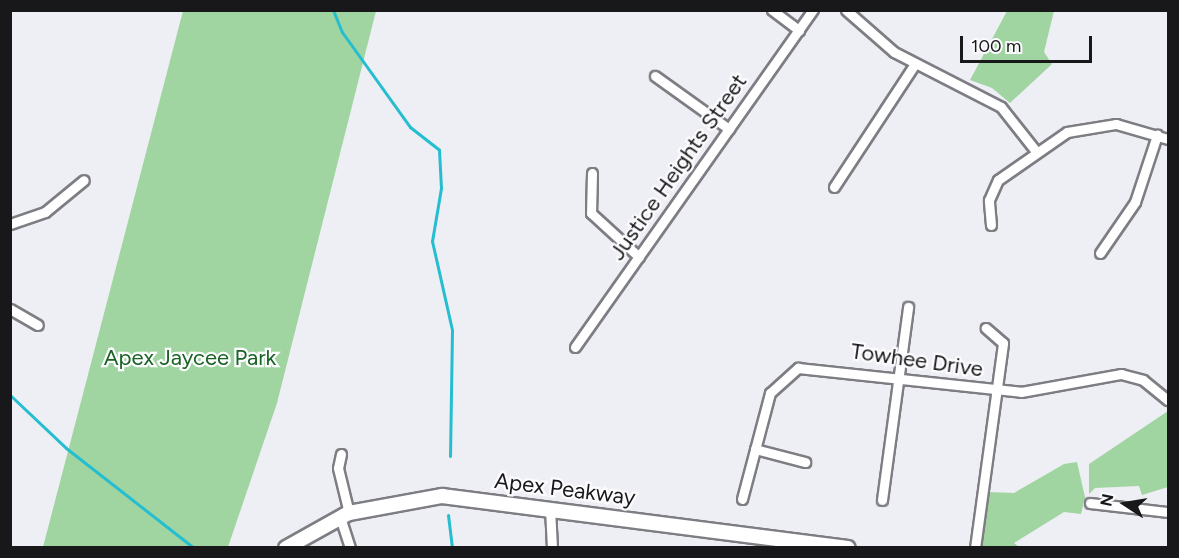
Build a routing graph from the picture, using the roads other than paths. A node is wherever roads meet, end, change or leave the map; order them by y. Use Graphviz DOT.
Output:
graph roads {
  1 [pos="772,10"];
  2 [pos="813,10"];
  3 [pos="846,10"];
  4 [pos="800,30"];
  5 [pos="914,65"];
  6 [pos="655,76"];
  7 [pos="729,129"];
  8 [pos="1157,135"];
  9 [pos="1168,139"];
  10 [pos="1035,150"];
  11 [pos="592,173"];
  12 [pos="84,180"];
  13 [pos="834,187"];
  14 [pos="10,224"];
  15 [pos="990,225"];
  16 [pos="1100,253"];
  17 [pos="639,257"];
  18 [pos="908,308"];
  19 [pos="10,309"];
  20 [pos="38,326"];
  21 [pos="986,328"];
  22 [pos="575,347"];
  23 [pos="898,377"];
  24 [pos="996,391"];
  25 [pos="1168,400"];
  26 [pos="755,449"];
  27 [pos="341,454"];
  28 [pos="805,462"];
  29 [pos="742,499"];
  30 [pos="882,500"];
  31 [pos="1090,503"];
  32 [pos="550,508"];
  33 [pos="1168,512"];
  34 [pos="345,515"];
  35 [pos="286,548"];
  36 [pos="350,548"];
  37 [pos="552,548"];
  38 [pos="848,548"];
  39 [pos="975,548"];
  1 -- 4 [label="street"];
  2 -- 4 [label="street, Justice Heights Street"];
  3 -- 5 [label="street"];
  4 -- 7 [label="street, Justice Heights Street"];
  5 -- 10 [label="street"];
  5 -- 13 [label="street"];
  6 -- 7 [label="street"];
  7 -- 17 [label="street, Justice Heights Street"];
  8 -- 9 [label="street"];
  8 -- 10 [label="street"];
  8 -- 16 [label="street"];
  10 -- 15 [label="street"];
  11 -- 17 [label="street"];
  12 -- 14 [label="street"];
  17 -- 22 [label="street, Justice Heights Street"];
  18 -- 23 [label="street"];
  19 -- 20 [label="street"];
  21 -- 24 [label="street"];
  23 -- 24 [label="street, Towhee Drive"];
  23 -- 26 [label="street, Towhee Drive"];
  23 -- 30 [label="street"];
  24 -- 25 [label="street, Towhee Drive"];
  24 -- 39 [label="street"];
  26 -- 28 [label="street"];
  26 -- 29 [label="street, Towhee Drive"];
  27 -- 34 [label="street"];
  31 -- 33 [label="street"];
  32 -- 34 [label="main road, Apex Peakway"];
  32 -- 37 [label="street"];
  32 -- 38 [label="main road, Apex Peakway"];
  34 -- 35 [label="main road, Apex Peakway"];
  34 -- 36 [label="street"];
}
